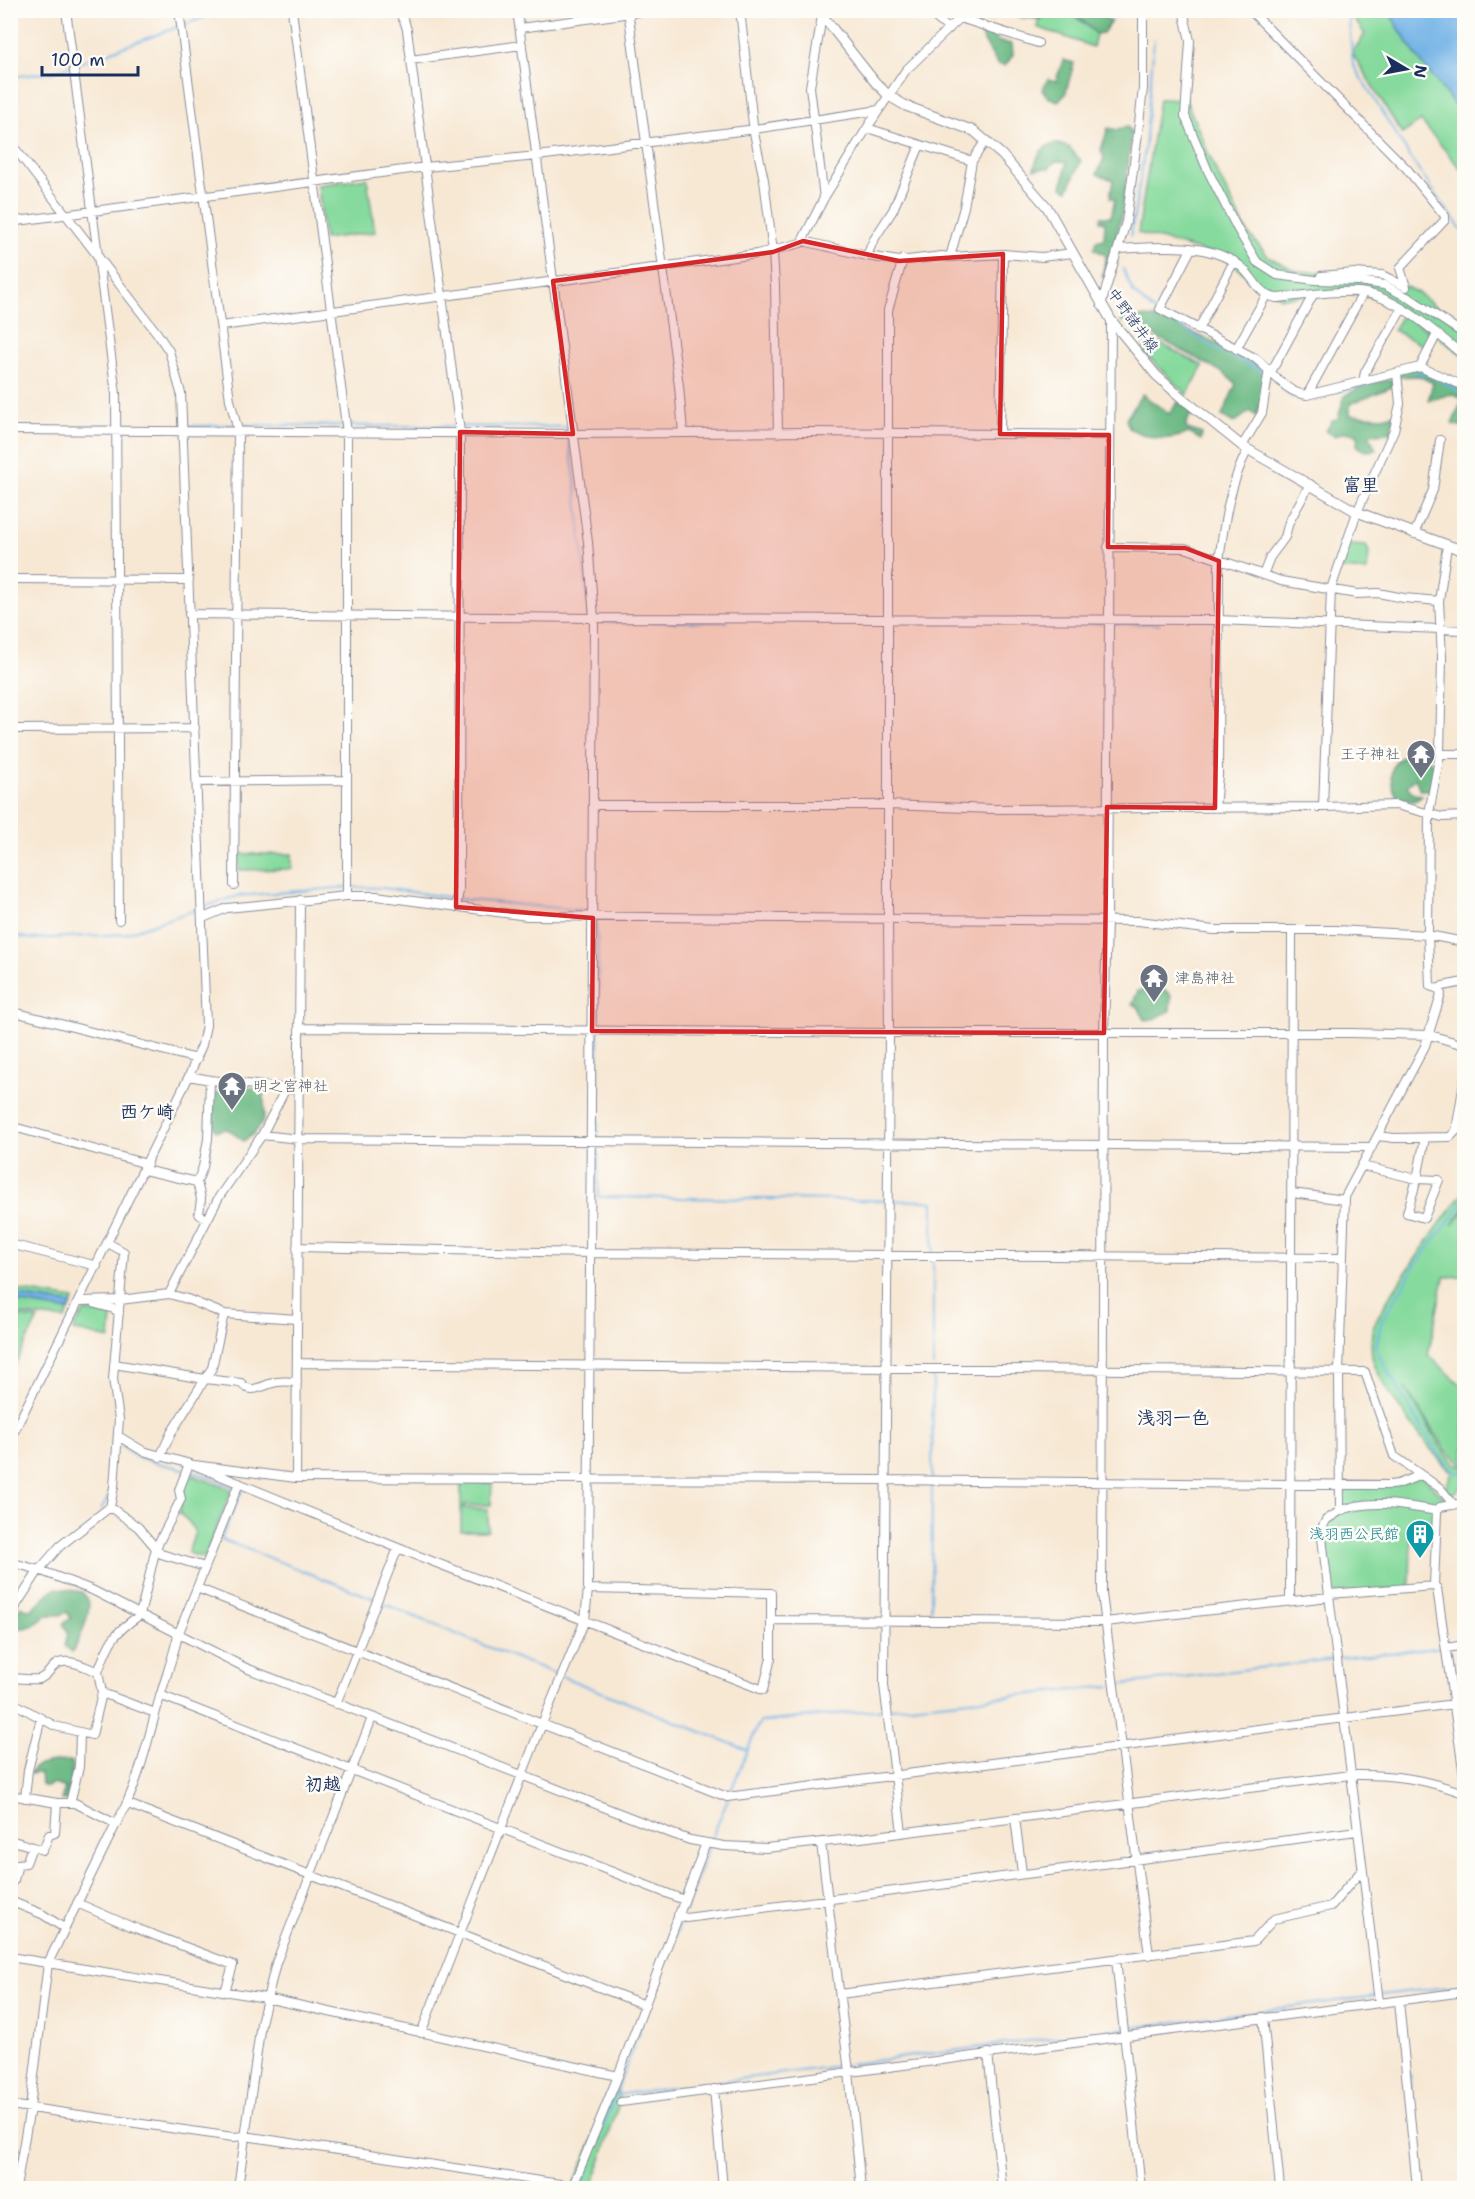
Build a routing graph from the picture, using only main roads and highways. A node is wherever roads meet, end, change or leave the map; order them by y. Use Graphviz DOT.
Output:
graph roads {
  1 [pos="820,13"];
  2 [pos="1464,551"];
  1 -- 2 [label="main road, 中野諸井線"];
}
